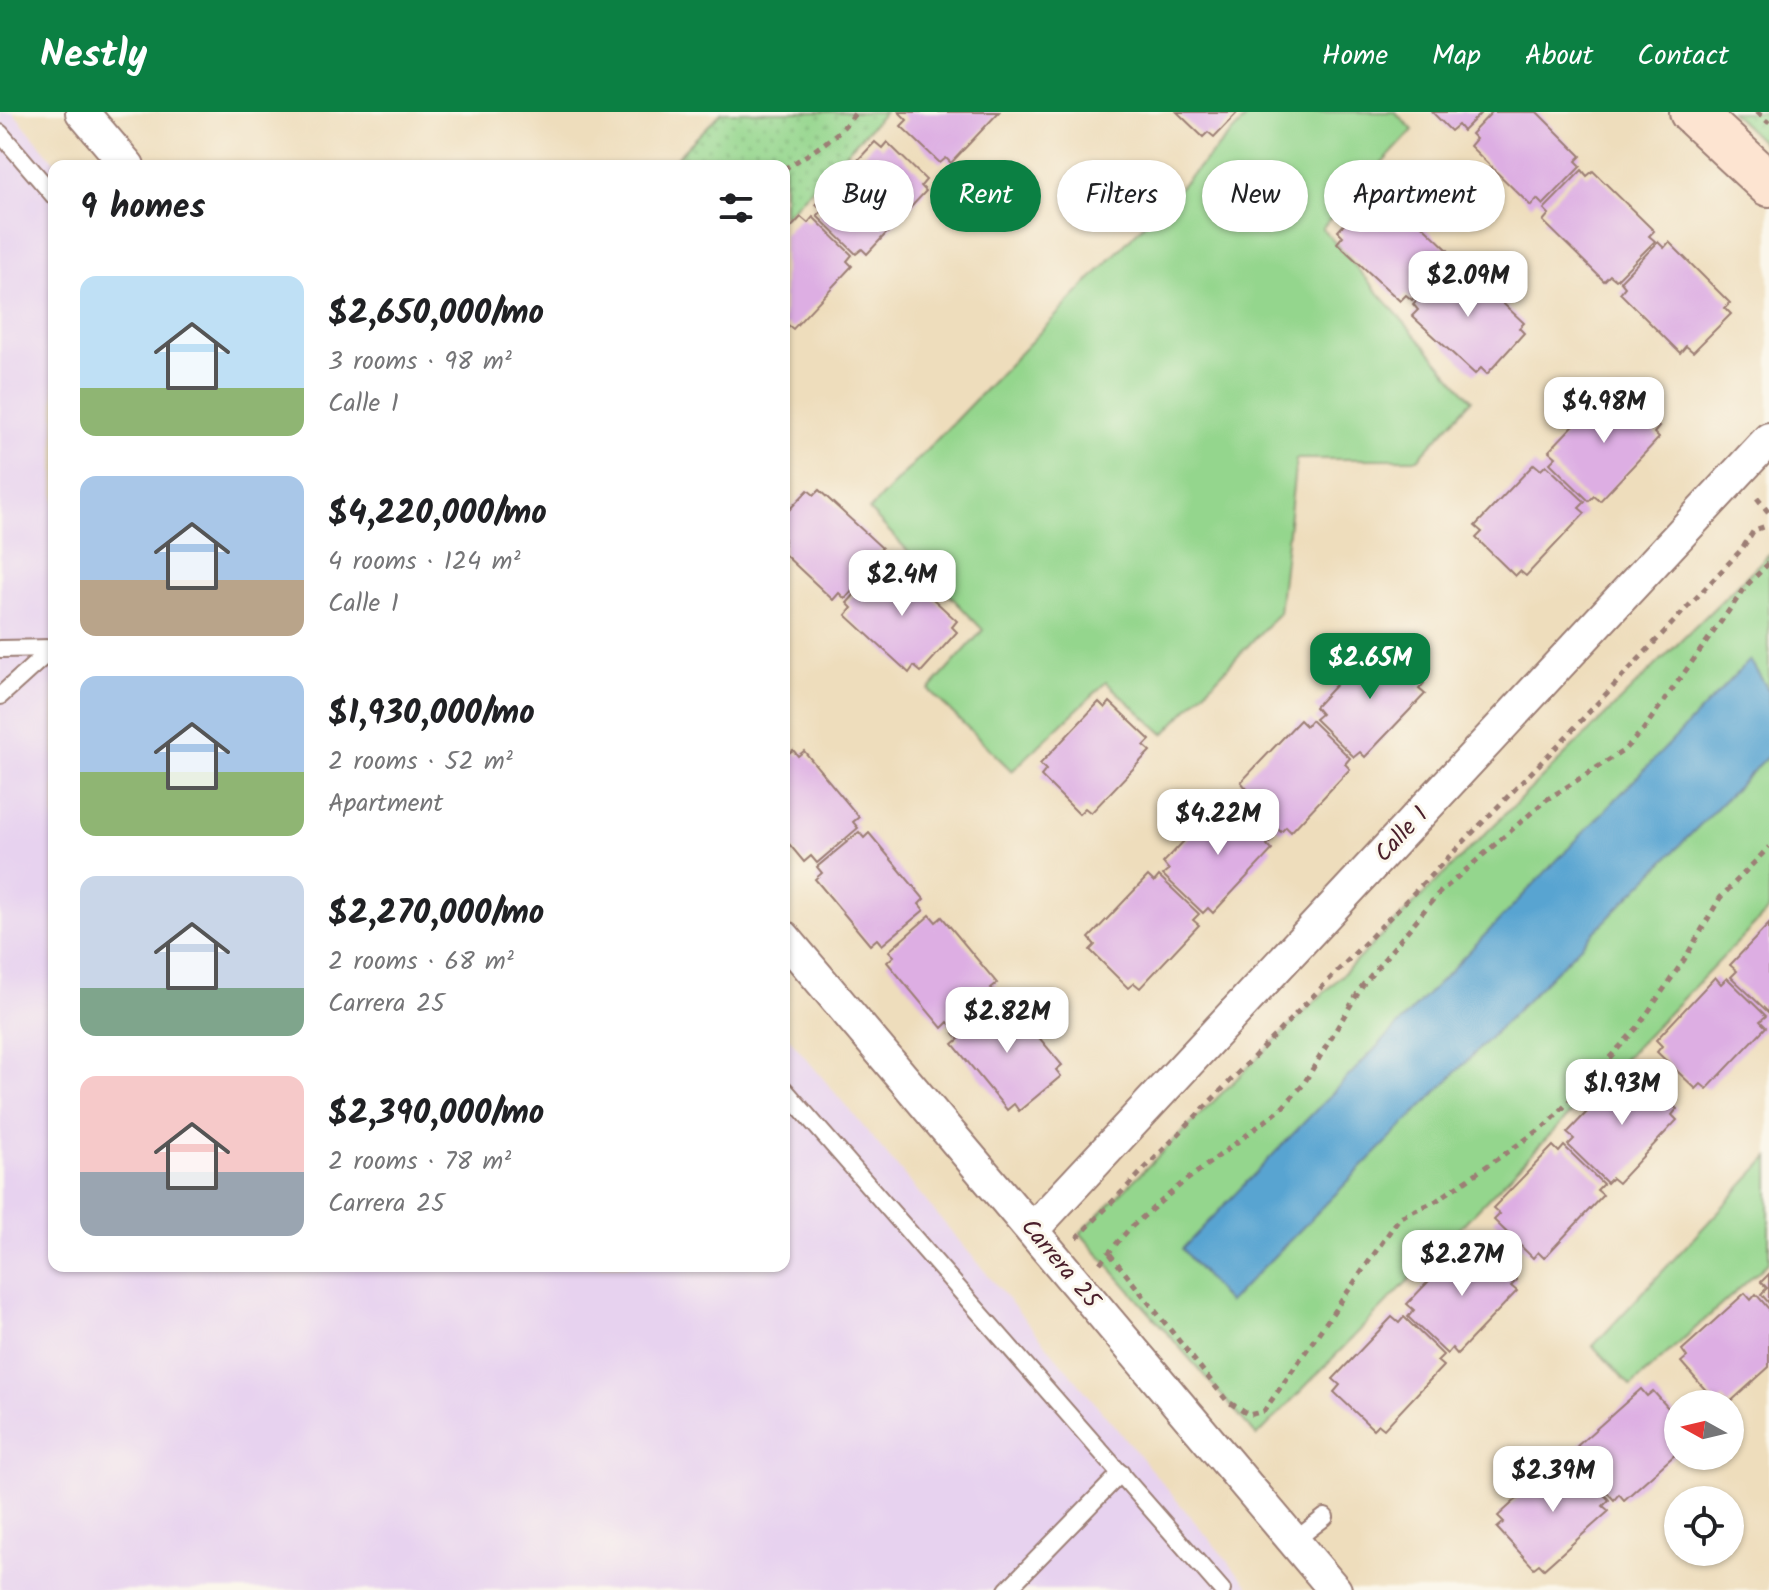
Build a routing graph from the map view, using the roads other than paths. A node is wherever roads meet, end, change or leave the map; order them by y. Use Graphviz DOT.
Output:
graph roads {
  1 [pos="83,112"];
  2 [pos="1692,112"];
  3 [pos="0,133"];
  4 [pos="123,160"];
  5 [pos="1769,184"];
  6 [pos="48,189"];
  7 [pos="1769,439"];
  8 [pos="48,648"];
  9 [pos="0,649"];
  10 [pos="48,653"];
  11 [pos="0,696"];
  12 [pos="790,944"];
  13 [pos="790,1096"];
  14 [pos="1033,1229"];
  15 [pos="1121,1473"];
  16 [pos="1325,1517"];
  17 [pos="1294,1541"];
  18 [pos="1007,1590"];
  19 [pos="1222,1590"];
  20 [pos="1335,1590"];
  1 -- 4 [label="street"];
  2 -- 5 [label="street"];
  3 -- 6 [label="lane"];
  7 -- 14 [label="street, Calle 1"];
  8 -- 9 [label="lane"];
  10 -- 11 [label="lane"];
  12 -- 14 [label="street, Carrera 25"];
  13 -- 15 [label="lane"];
  14 -- 17 [label="street, Carrera 25"];
  15 -- 18 [label="lane"];
  15 -- 19 [label="lane"];
  16 -- 17 [label="lane"];
  17 -- 20 [label="street, Carrera 25"];
}
